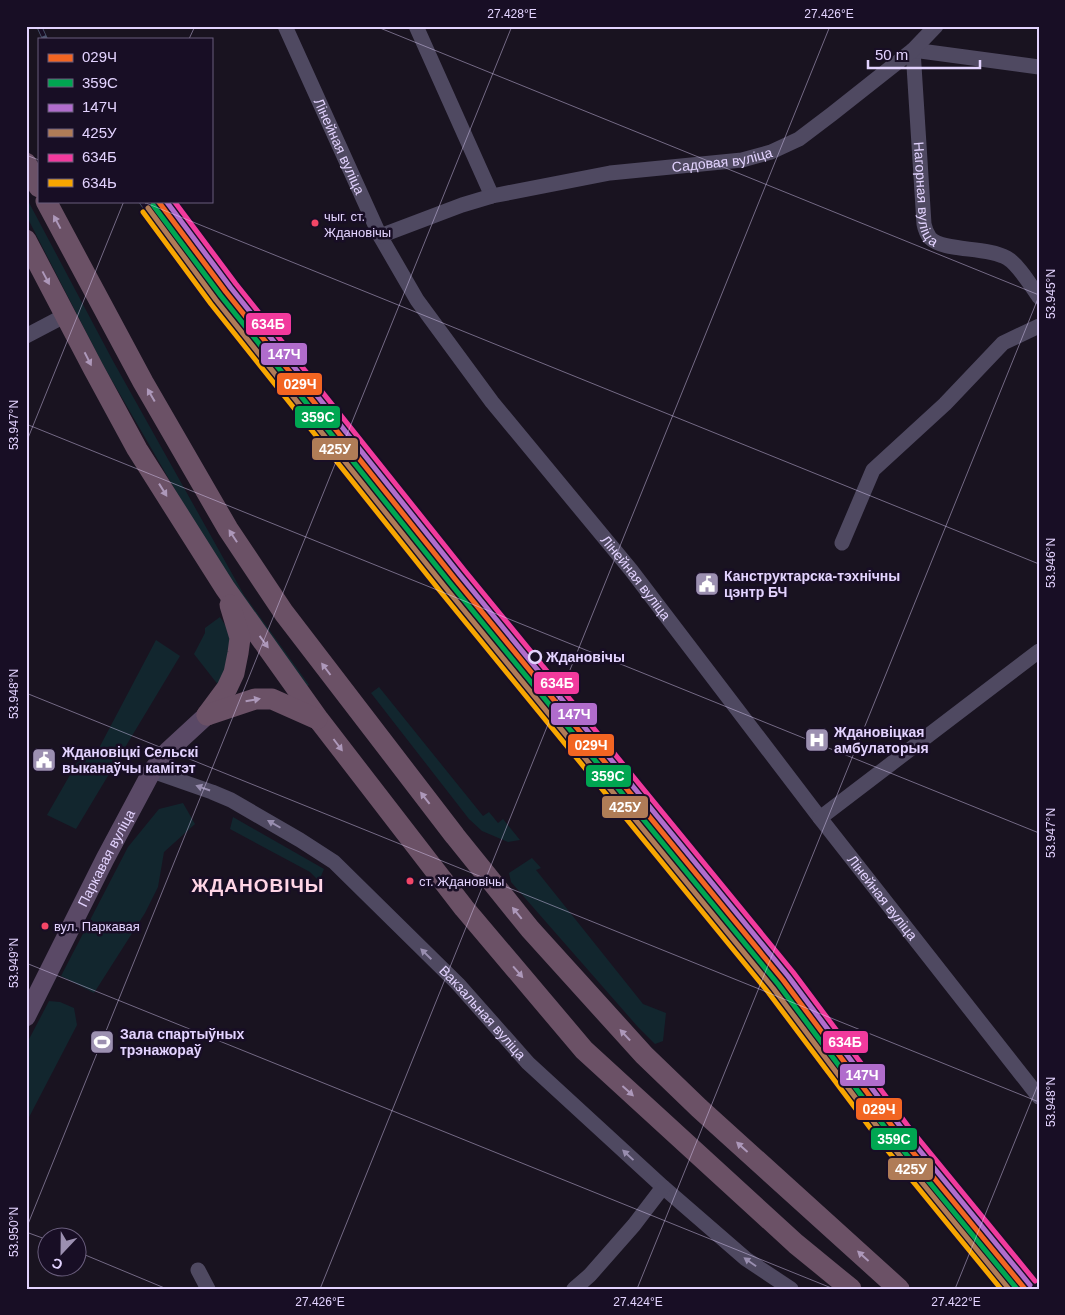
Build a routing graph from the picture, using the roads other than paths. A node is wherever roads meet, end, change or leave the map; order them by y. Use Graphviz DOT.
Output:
graph roads {
  1 [pos="285,26"];
  2 [pos="416,26"];
  3 [pos="936,26"];
  4 [pos="913,50"];
  5 [pos="1039,67"];
  6 [pos="26,163"];
  7 [pos="38,185"];
  8 [pos="492,196"];
  9 [pos="47,202"];
  10 [pos="380,236"];
  11 [pos="26,240"];
  12 [pos="1039,297"];
  13 [pos="66,315"];
  14 [pos="1039,326"];
  15 [pos="26,336"];
  16 [pos="842,543"];
  17 [pos="225,588"];
  18 [pos="1039,651"];
  19 [pos="207,715"];
  20 [pos="319,720"];
  21 [pos="152,772"];
  22 [pos="820,818"];
  23 [pos="26,1018"];
  24 [pos="1039,1097"];
  25 [pos="663,1187"];
  26 [pos="198,1270"];
  27 [pos="208,1289"];
  28 [pos="574,1289"];
  29 [pos="791,1289"];
  30 [pos="851,1289"];
  31 [pos="899,1289"];
  1 -- 10 [label="street, Лінейная вуліца"];
  2 -- 8 [label="street"];
  3 -- 4 [label="street, Садовая вуліца"];
  4 -- 5 [label="street"];
  4 -- 8 [label="street, Садовая вуліца"];
  4 -- 12 [label="street, Нагорная вуліца"];
  6 -- 7 [label="highway"];
  8 -- 10 [label="street, Садовая вуліца"];
  31 -- 9 [label="highway, one-way"];
  10 -- 22 [label="street, Лінейная вуліца"];
  11 -- 13 [label="highway, one-way"];
  13 -- 15 [label="street"];
  13 -- 17 [label="highway, one-way"];
  14 -- 16 [label="street"];
  17 -- 19 [label="highway"];
  17 -- 20 [label="highway, one-way"];
  18 -- 22 [label="street"];
  19 -- 20 [label="highway, one-way"];
  19 -- 21 [label="main road, Паркавая вуліца"];
  20 -- 30 [label="highway, one-way"];
  21 -- 23 [label="main road, Паркавая вуліца"];
  25 -- 21 [label="street, Вакзальная вуліца, one-way"];
  22 -- 24 [label="street, Лінейная вуліца"];
  25 -- 28 [label="street"];
  29 -- 25 [label="street, Вакзальная вуліца, one-way"];
  26 -- 27 [label="street"];
}
